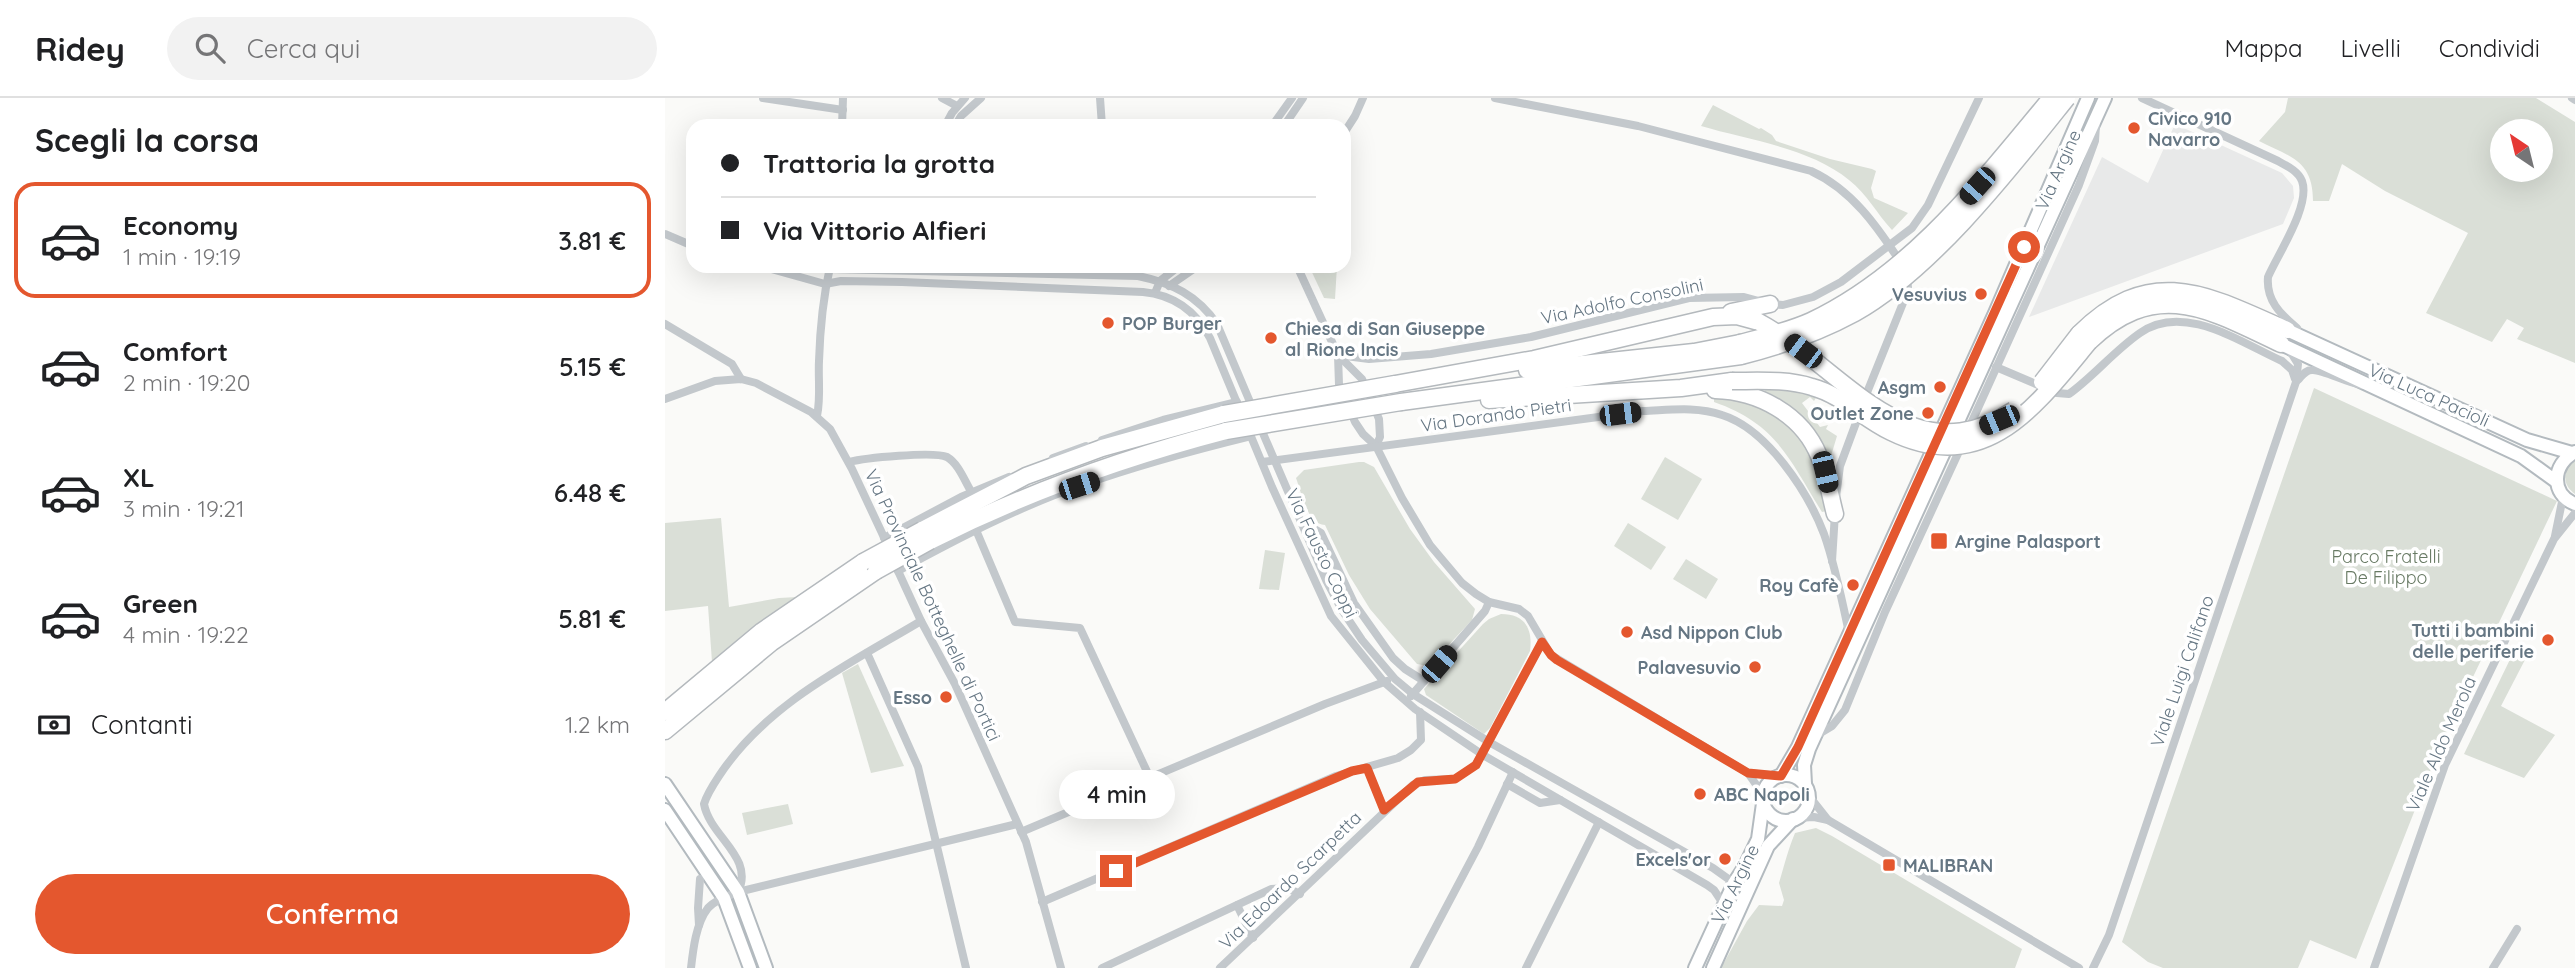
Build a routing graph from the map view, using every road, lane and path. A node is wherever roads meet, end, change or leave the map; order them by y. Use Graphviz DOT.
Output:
graph roads {
  1 [pos="763,98"];
  2 [pos="843,98"];
  3 [pos="942,98"];
  4 [pos="965,98"];
  5 [pos="981,98"];
  6 [pos="1100,98"];
  7 [pos="1291,98"];
  8 [pos="1303,98"];
  9 [pos="1363,98"];
  10 [pos="1495,98"];
  11 [pos="1979,98"];
  12 [pos="2051,98"];
  13 [pos="2067,98"];
  14 [pos="2088,98"];
  15 [pos="2105,98"];
  16 [pos="2142,98"];
  17 [pos="957,106"];
  18 [pos="843,110"];
  19 [pos="2097,116"];
  20 [pos="842,119"];
  21 [pos="949,119"];
  22 [pos="959,119"];
  23 [pos="1102,119"];
  24 [pos="1277,119"];
  25 [pos="1289,119"];
  26 [pos="1351,122"];
  27 [pos="665,234"];
  28 [pos="686,243"];
  29 [pos="1890,247"];
  30 [pos="786,273"];
  31 [pos="828,273"];
  32 [pos="898,273"];
  33 [pos="905,273"];
  34 [pos="1106,273"];
  35 [pos="1170,273"];
  36 [pos="1188,273"];
  37 [pos="1300,273"];
  38 [pos="1160,281"];
  39 [pos="902,282"];
  40 [pos="825,284"];
  41 [pos="1172,284"];
  42 [pos="1155,293"];
  43 [pos="1770,304"];
  44 [pos="1713,317"];
  45 [pos="665,324"];
  46 [pos="2284,337"];
  47 [pos="2084,338"];
  48 [pos="2312,342"];
  49 [pos="1740,349"];
  50 [pos="1338,355"];
  51 [pos="1996,366"];
  52 [pos="741,379"];
  53 [pos="2296,382"];
  54 [pos="1395,384"];
  55 [pos="2367,386"];
  56 [pos="1681,388"];
  57 [pos="665,399"];
  58 [pos="1420,400"];
  59 [pos="1237,402"];
  60 [pos="817,416"];
  61 [pos="1251,436"];
  62 [pos="1376,446"];
  63 [pos="2574,452"];
  64 [pos="1275,460"];
  65 [pos="849,462"];
  66 [pos="1262,462"];
  67 [pos="2557,482"];
  68 [pos="972,493"];
  69 [pos="2563,497"];
  70 [pos="2575,504"];
  71 [pos="2575,513"];
  72 [pos="1835,514"];
  73 [pos="1301,521"];
  74 [pos="976,530"];
  75 [pos="884,538"];
  76 [pos="2554,539"];
  77 [pos="1832,561"];
  78 [pos="898,571"];
  79 [pos="1489,602"];
  80 [pos="921,621"];
  81 [pos="1849,633"];
  82 [pos="1542,642"];
  83 [pos="867,653"];
  84 [pos="1395,678"];
  85 [pos="1423,681"];
  86 [pos="1384,682"];
  87 [pos="1413,694"];
  88 [pos="1407,702"];
  89 [pos="665,712"];
  90 [pos="1420,712"];
  91 [pos="665,731"];
  92 [pos="1817,735"];
  93 [pos="1489,742"];
  94 [pos="1483,755"];
  95 [pos="1367,768"];
  96 [pos="1513,772"];
  97 [pos="1748,773"];
  98 [pos="1781,776"];
  99 [pos="1150,778"];
  100 [pos="665,784"];
  101 [pos="1507,784"];
  102 [pos="1807,790"];
  103 [pos="1764,796"];
  104 [pos="1560,800"];
  105 [pos="665,810"];
  106 [pos="1384,810"];
  107 [pos="1795,818"];
  108 [pos="1828,820"];
  109 [pos="1599,822"];
  110 [pos="1019,828"];
  111 [pos="937,844"];
  112 [pos="701,879"];
  113 [pos="1734,883"];
  114 [pos="738,892"];
  115 [pos="1300,894"];
  116 [pos="724,898"];
  117 [pos="1042,902"];
  118 [pos="1237,905"];
  119 [pos="1724,905"];
  120 [pos="699,926"];
  121 [pos="2517,929"];
  122 [pos="1253,938"];
  123 [pos="691,968"];
  124 [pos="750,968"];
  125 [pos="766,968"];
  126 [pos="966,968"];
  127 [pos="1061,968"];
  128 [pos="1102,968"];
  129 [pos="1220,968"];
  130 [pos="1414,968"];
  131 [pos="1527,968"];
  132 [pos="1695,968"];
  133 [pos="1713,968"];
  134 [pos="2079,968"];
  135 [pos="2093,968"];
  136 [pos="2374,968"];
  137 [pos="2493,968"];
  1 -- 18 [label="street"];
  2 -- 18 [label="street"];
  3 -- 17 [label="street"];
  4 -- 17 [label="street"];
  5 -- 22 [label="street"];
  6 -- 23 [label="street"];
  7 -- 24 [label="street"];
  8 -- 25 [label="street"];
  9 -- 26 [label="street"];
  10 -- 29 [label="street"];
  11 -- 29 [label="street, Via Adolfo Consolini"];
  12 -- 49 [label="highway, bridge"];
  13 -- 49 [label="highway, bridge"];
  14 -- 81 [label="street, Via Argine"];
  15 -- 19 [label="street, Via Argine"];
  16 -- 48 [label="street"];
  17 -- 21 [label="street"];
  18 -- 20 [label="street"];
  19 -- 51 [label="street, Via Argine"];
  19 -- 92 [label="street, Via Argine"];
  27 -- 28 [label="street"];
  29 -- 43 [label="street, Via Adolfo Consolini"];
  29 -- 72 [label="street"];
  30 -- 40 [label="street"];
  31 -- 40 [label="street"];
  32 -- 39 [label="street"];
  33 -- 39 [label="street"];
  34 -- 38 [label="street"];
  35 -- 38 [label="street"];
  36 -- 41 [label="street"];
  37 -- 50 [label="street"];
  38 -- 41 [label="street"];
  38 -- 42 [label="street"];
  39 -- 40 [label="street"];
  39 -- 42 [label="street"];
  40 -- 60 [label="street"];
  41 -- 42 [label="street"];
  41 -- 64 [label="street, Via Fausto Coppi"];
  42 -- 59 [label="street, Via Fausto Coppi"];
  43 -- 44 [label="highway"];
  43 -- 50 [label="street, Via Adolfo Consolini"];
  44 -- 47 [label="highway, bridge"];
  44 -- 54 [label="highway"];
  45 -- 52 [label="street"];
  46 -- 47 [label="highway"];
  46 -- 48 [label="street, Via Luca Pacioli"];
  46 -- 53 [label="street"];
  46 -- 55 [label="street, Via Luca Pacioli"];
  47 -- 56 [label="highway, bridge"];
  48 -- 63 [label="street, Via Luca Pacioli"];
  49 -- 54 [label="highway"];
  49 -- 58 [label="highway"];
  50 -- 62 [label="street"];
  50 -- 62 [label="street"];
  51 -- 53 [label="street"];
  51 -- 92 [label="street, Via Argine"];
  52 -- 57 [label="street"];
  52 -- 60 [label="street, Via Provinciale Botteghelle di Portici"];
  53 -- 55 [label="street"];
  53 -- 135 [label="street, Viale Luigi Califano"];
  54 -- 89 [label="highway, bridge"];
  55 -- 67 [label="street, Via Luca Pacioli"];
  56 -- 58 [label="highway"];
  56 -- 72 [label="highway"];
  58 -- 91 [label="highway, bridge"];
  59 -- 61 [label="street, Via Fausto Coppi"];
  59 -- 68 [label="street"];
  60 -- 65 [label="street, Via Provinciale Botteghelle di Portici"];
  61 -- 66 [label="street, Via Fausto Coppi"];
  61 -- 74 [label="street"];
  62 -- 64 [label="street, Via Dorando Pietri"];
  62 -- 77 [label="street, Via Dorando Pietri"];
  62 -- 79 [label="street"];
  63 -- 67 [label="street"];
  64 -- 66 [label="street, Via Dorando Pietri"];
  64 -- 73 [label="street, Via Fausto Coppi"];
  65 -- 68 [label="street"];
  65 -- 75 [label="street, Via Provinciale Botteghelle di Portici"];
  66 -- 86 [label="street, Via Fausto Coppi"];
  67 -- 69 [label="street"];
  68 -- 75 [label="street"];
  69 -- 70 [label="street"];
  69 -- 76 [label="street, Viale Aldo Merola"];
  71 -- 76 [label="street, Viale Aldo Merola"];
  72 -- 77 [label="street"];
  73 -- 84 [label="street, Via Fausto Coppi"];
  73 -- 85 [label="street, Via Fausto Coppi"];
  74 -- 78 [label="street"];
  74 -- 99 [label="street"];
  75 -- 78 [label="street, Via Provinciale Botteghelle di Portici"];
  76 -- 136 [label="street, Viale Aldo Merola"];
  77 -- 81 [label="street, Via Dorando Pietri"];
  78 -- 80 [label="street, Via Provinciale Botteghelle di Portici"];
  79 -- 82 [label="street"];
  79 -- 85 [label="street"];
  80 -- 83 [label="street"];
  80 -- 110 [label="street, Via Provinciale Botteghelle di Portici"];
  81 -- 98 [label="street, Via Argine"];
  82 -- 93 [label="street, Via Edoardo Scarpetta"];
  82 -- 97 [label="street"];
  83 -- 111 [label="street"];
  83 -- 114 [label="street"];
  84 -- 86 [label="street"];
  84 -- 87 [label="street, Via Fausto Coppi"];
  85 -- 87 [label="street"];
  86 -- 88 [label="street, Via Fausto Coppi"];
  86 -- 99 [label="street"];
  87 -- 88 [label="street"];
  87 -- 93 [label="street, Via Fausto Coppi"];
  88 -- 90 [label="street, Via Fausto Coppi"];
  90 -- 94 [label="street, Via Fausto Coppi"];
  90 -- 95 [label="street"];
  92 -- 102 [label="street, Via Argine"];
  93 -- 94 [label="street, Via Edoardo Scarpetta"];
  93 -- 113 [label="street, Via Fausto Coppi"];
  94 -- 96 [label="street, Via Fausto Coppi"];
  94 -- 106 [label="street, Via Edoardo Scarpetta"];
  95 -- 106 [label="street"];
  95 -- 117 [label="street"];
  96 -- 101 [label="street"];
  96 -- 104 [label="street, Via Fausto Coppi"];
  97 -- 98 [label="street"];
  97 -- 103 [label="street"];
  98 -- 102 [label="street"];
  98 -- 103 [label="street"];
  99 -- 110 [label="street"];
  100 -- 114 [label="street"];
  101 -- 104 [label="street, Via Fausto Coppi"];
  101 -- 130 [label="street"];
  102 -- 107 [label="street"];
  102 -- 108 [label="street"];
  103 -- 107 [label="street"];
  103 -- 113 [label="street, Via Argine"];
  104 -- 109 [label="street, Via Fausto Coppi"];
  105 -- 116 [label="street"];
  106 -- 115 [label="street, Via Edoardo Scarpetta"];
  107 -- 108 [label="street"];
  107 -- 133 [label="street, Via Argine"];
  108 -- 134 [label="street"];
  109 -- 119 [label="street, Via Fausto Coppi"];
  109 -- 131 [label="street"];
  110 -- 111 [label="street"];
  110 -- 117 [label="street, Via Provinciale Botteghelle di Portici"];
  111 -- 114 [label="street"];
  111 -- 126 [label="street"];
  112 -- 120 [label="street"];
  113 -- 119 [label="street, Via Argine"];
  114 -- 116 [label="street"];
  114 -- 125 [label="street"];
  115 -- 118 [label="street"];
  115 -- 122 [label="street, Via Edoardo Scarpetta"];
  116 -- 120 [label="street"];
  116 -- 124 [label="street"];
  117 -- 127 [label="street, Via Provinciale Botteghelle di Portici"];
  118 -- 122 [label="street"];
  118 -- 128 [label="street"];
  119 -- 132 [label="street, Via Argine"];
  120 -- 123 [label="street"];
  121 -- 137 [label="street"];
  122 -- 129 [label="street, Via Edoardo Scarpetta"];
}
